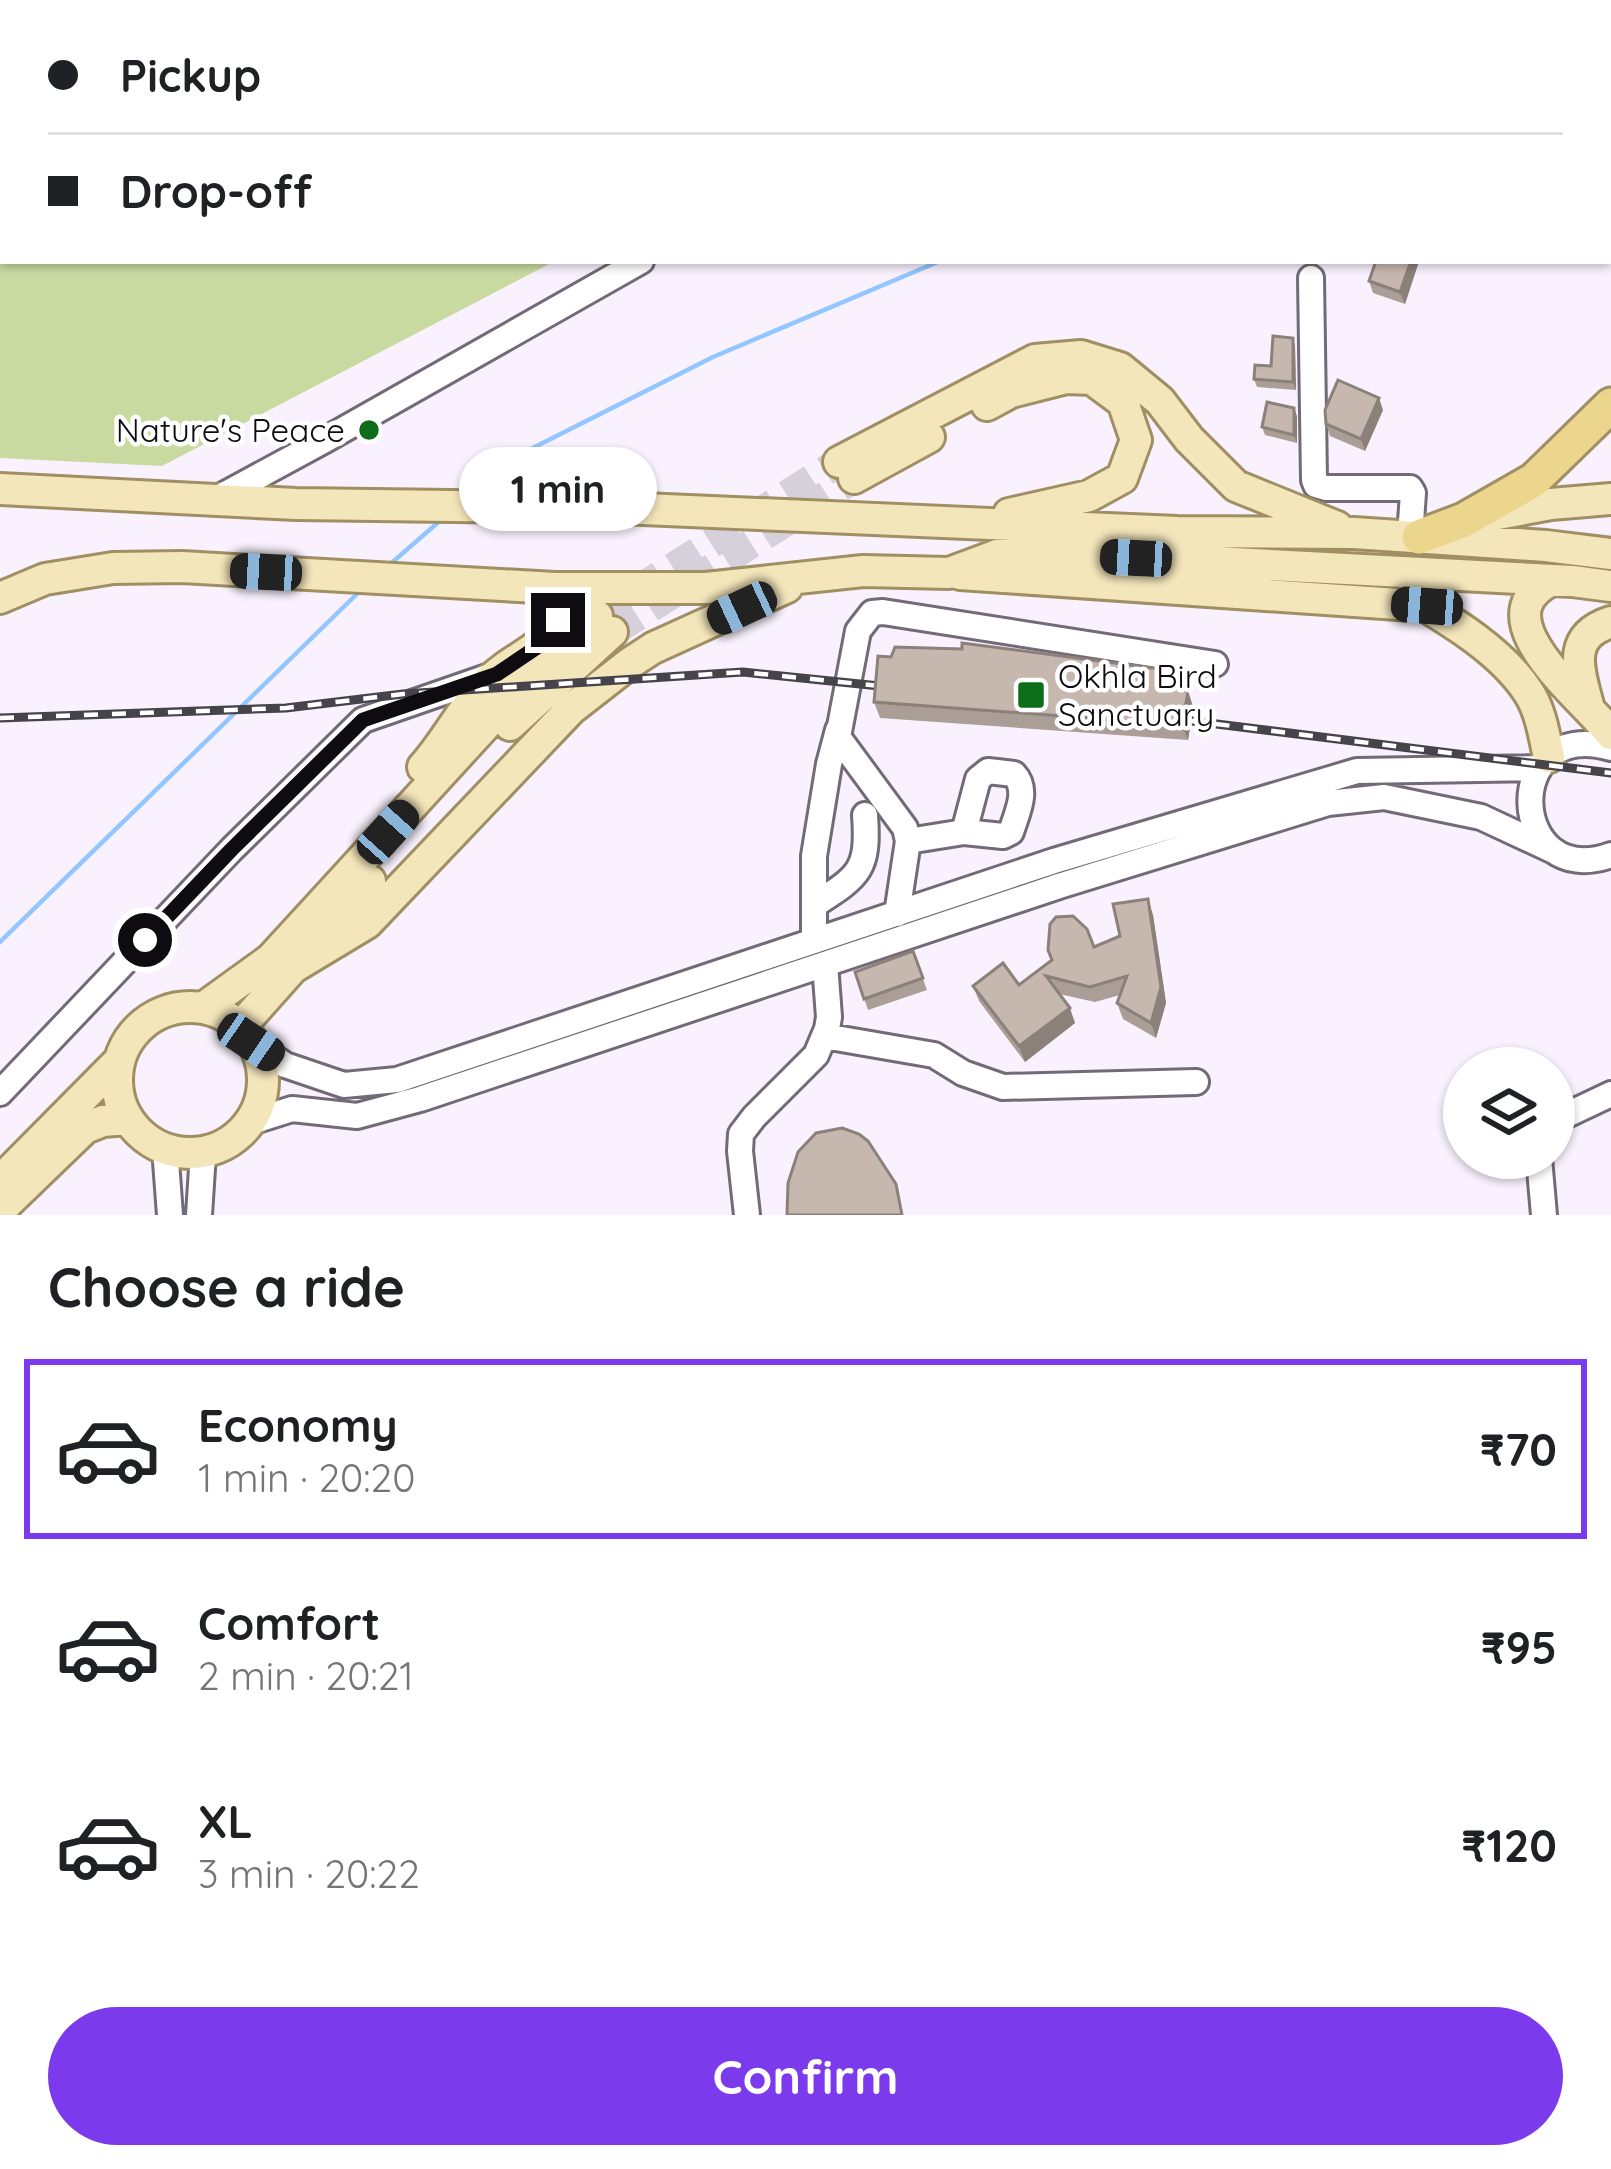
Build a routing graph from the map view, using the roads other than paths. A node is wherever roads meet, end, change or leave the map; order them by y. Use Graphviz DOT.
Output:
graph roads {
  1 [pos="636,264"];
  2 [pos="1311,278"];
  3 [pos="1611,405"];
  4 [pos="0,489"];
  5 [pos="218,498"];
  6 [pos="1611,499"];
  7 [pos="0,509"];
  8 [pos="297,512"];
  9 [pos="1464,520"];
  10 [pos="968,524"];
  11 [pos="1354,533"];
  12 [pos="1414,537"];
  13 [pos="1611,554"];
  14 [pos="1370,572"];
  15 [pos="949,573"];
  16 [pos="812,576"];
  17 [pos="1562,581"];
  18 [pos="1611,586"];
  19 [pos="555,588"];
  20 [pos="0,598"];
  21 [pos="1427,606"];
  22 [pos="1611,622"];
  23 [pos="605,624"];
  24 [pos="1214,664"];
  25 [pos="497,674"];
  26 [pos="1589,709"];
  27 [pos="838,730"];
  28 [pos="1611,734"];
  29 [pos="1611,748"];
  30 [pos="1544,763"];
  31 [pos="865,815"];
  32 [pos="964,832"];
  33 [pos="908,841"];
  34 [pos="1564,855"];
  35 [pos="1611,855"];
  36 [pos="1611,881"];
  37 [pos="814,905"];
  38 [pos="897,914"];
  39 [pos="820,953"];
  40 [pos="282,963"];
  41 [pos="206,1006"];
  42 [pos="245,1035"];
  43 [pos="824,1036"];
  44 [pos="117,1063"];
  45 [pos="1196,1082"];
  46 [pos="0,1093"];
  47 [pos="1611,1094"];
  48 [pos="1575,1111"];
  49 [pos="127,1119"];
  50 [pos="251,1122"];
  51 [pos="165,1148"];
  52 [pos="203,1153"];
  53 [pos="1541,1179"];
  54 [pos="0,1181"];
  55 [pos="0,1210"];
  56 [pos="170,1215"];
  57 [pos="199,1215"];
  58 [pos="746,1215"];
  59 [pos="1544,1215"];
  1 -- 5 [label="street"];
  2 -- 12 [label="street"];
  3 -- 9 [label="highway"];
  4 -- 5 [label="main road"];
  5 -- 8 [label="main road"];
  6 -- 9 [label="main road"];
  7 -- 8 [label="main road"];
  8 -- 10 [label="main road"];
  9 -- 12 [label="highway"];
  10 -- 11 [label="main road"];
  10 -- 11 [label="main road"];
  11 -- 12 [label="main road"];
  12 -- 13 [label="main road"];
  14 -- 15 [label="main road"];
  14 -- 17 [label="main road"];
  14 -- 21 [label="main road"];
  15 -- 16 [label="main road"];
  15 -- 21 [label="main road"];
  16 -- 19 [label="main road"];
  16 -- 40 [label="main road"];
  17 -- 18 [label="main road"];
  17 -- 26 [label="main road"];
  19 -- 20 [label="main road"];
  19 -- 25 [label="main road"];
  21 -- 30 [label="main road"];
  22 -- 26 [label="main road"];
  23 -- 40 [label="main road"];
  24 -- 27 [label="street"];
  25 -- 40 [label="main road"];
  25 -- 46 [label="street"];
  26 -- 28 [label="main road"];
  27 -- 33 [label="street"];
  27 -- 37 [label="street"];
  29 -- 30 [label="street"];
  30 -- 34 [label="street"];
  30 -- 38 [label="street"];
  31 -- 37 [label="street"];
  32 -- 33 [label="street"];
  33 -- 38 [label="street"];
  34 -- 35 [label="street"];
  34 -- 36 [label="street"];
  34 -- 39 [label="street"];
  37 -- 39 [label="street"];
  38 -- 39 [label="street"];
  39 -- 42 [label="street"];
  39 -- 43 [label="street"];
  39 -- 50 [label="street"];
  40 -- 41 [label="main road"];
  40 -- 42 [label="main road"];
  41 -- 42 [label="main road"];
  41 -- 44 [label="main road"];
  42 -- 50 [label="main road"];
  43 -- 45 [label="street"];
  43 -- 58 [label="street"];
  44 -- 49 [label="main road"];
  44 -- 54 [label="main road"];
  47 -- 48 [label="street"];
  49 -- 51 [label="main road"];
  49 -- 55 [label="main road"];
  50 -- 52 [label="main road"];
  51 -- 52 [label="main road"];
  51 -- 56 [label="street"];
  52 -- 57 [label="street"];
  53 -- 59 [label="street"];
}
